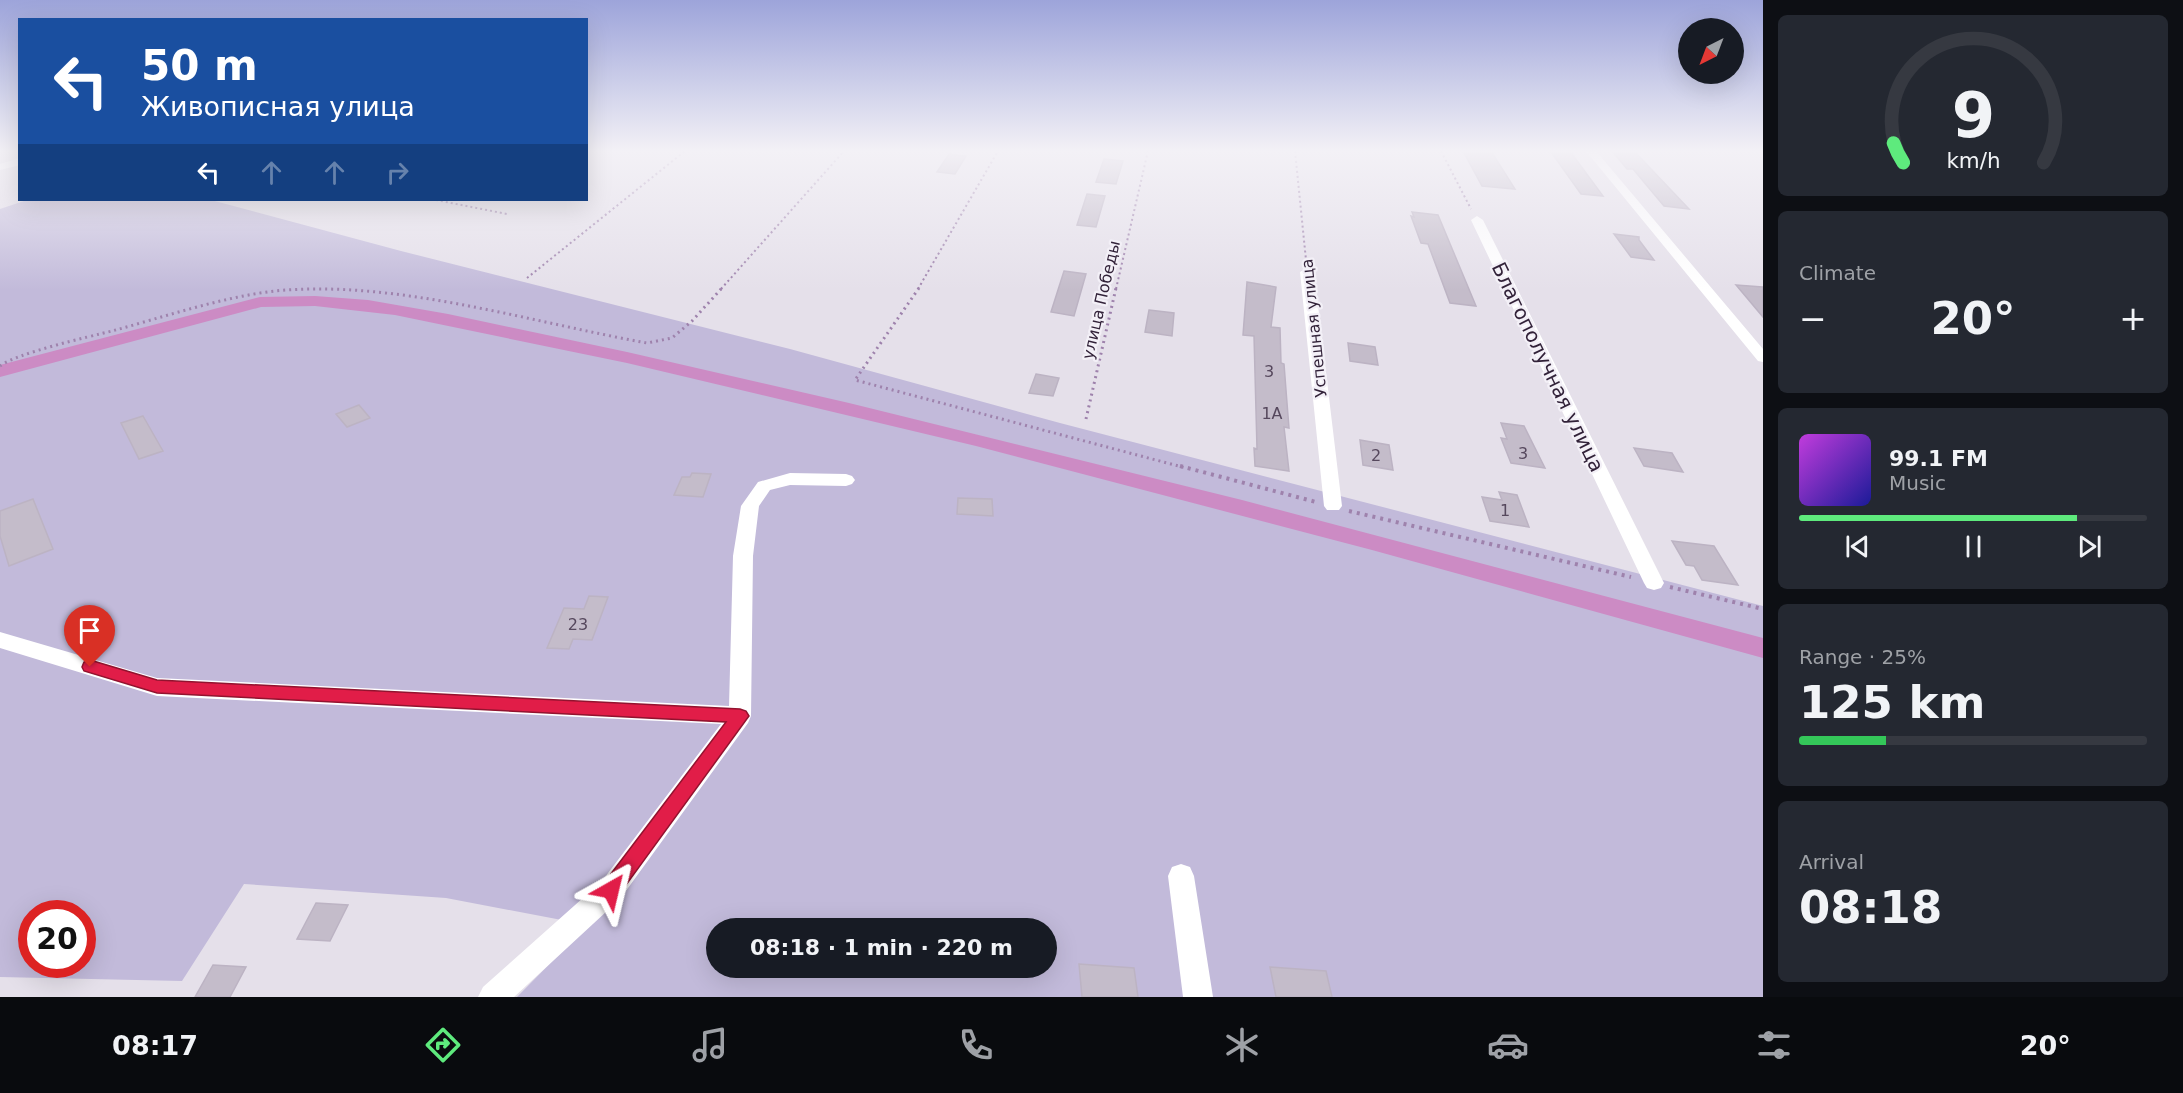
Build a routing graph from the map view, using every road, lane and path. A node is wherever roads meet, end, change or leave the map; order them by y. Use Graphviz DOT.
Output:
graph roads {
  1 [pos="627,198"];
  2 [pos="802,198"];
  3 [pos="972,198"];
  4 [pos="1137,198"];
  5 [pos="1300,198"];
  6 [pos="1465,198"];
  7 [pos="1630,198"];
  8 [pos="441,201"];
  9 [pos="507,213"];
  10 [pos="1476,220"];
  11 [pos="1307,272"];
  12 [pos="527,278"];
  13 [pos="1763,358"];
  14 [pos="0,366"];
  15 [pos="1086,419"];
  16 [pos="846,480"];
  17 [pos="1333,506"];
  18 [pos="1654,583"];
  19 [pos="1763,609"];
  20 [pos="0,640"];
  21 [pos="740,716"];
  22 [pos="1181,876"];
  23 [pos="493,997"];
  24 [pos="1198,997"];
  1 -- 12 [label="path"];
  2 -- 14 [label="path"];
  3 -- 17 [label="path"];
  4 -- 15 [label="path, улица Победы"];
  5 -- 11 [label="path, Успешная улица"];
  6 -- 10 [label="path"];
  7 -- 13 [label="street"];
  8 -- 9 [label="path"];
  10 -- 18 [label="street, Благополучная улица"];
  11 -- 17 [label="street, Успешная улица"];
  16 -- 21 [label="street"];
  17 -- 18 [label="path"];
  18 -- 19 [label="path"];
  20 -- 21 [label="street"];
  21 -- 23 [label="street"];
  22 -- 24 [label="street"];
}
